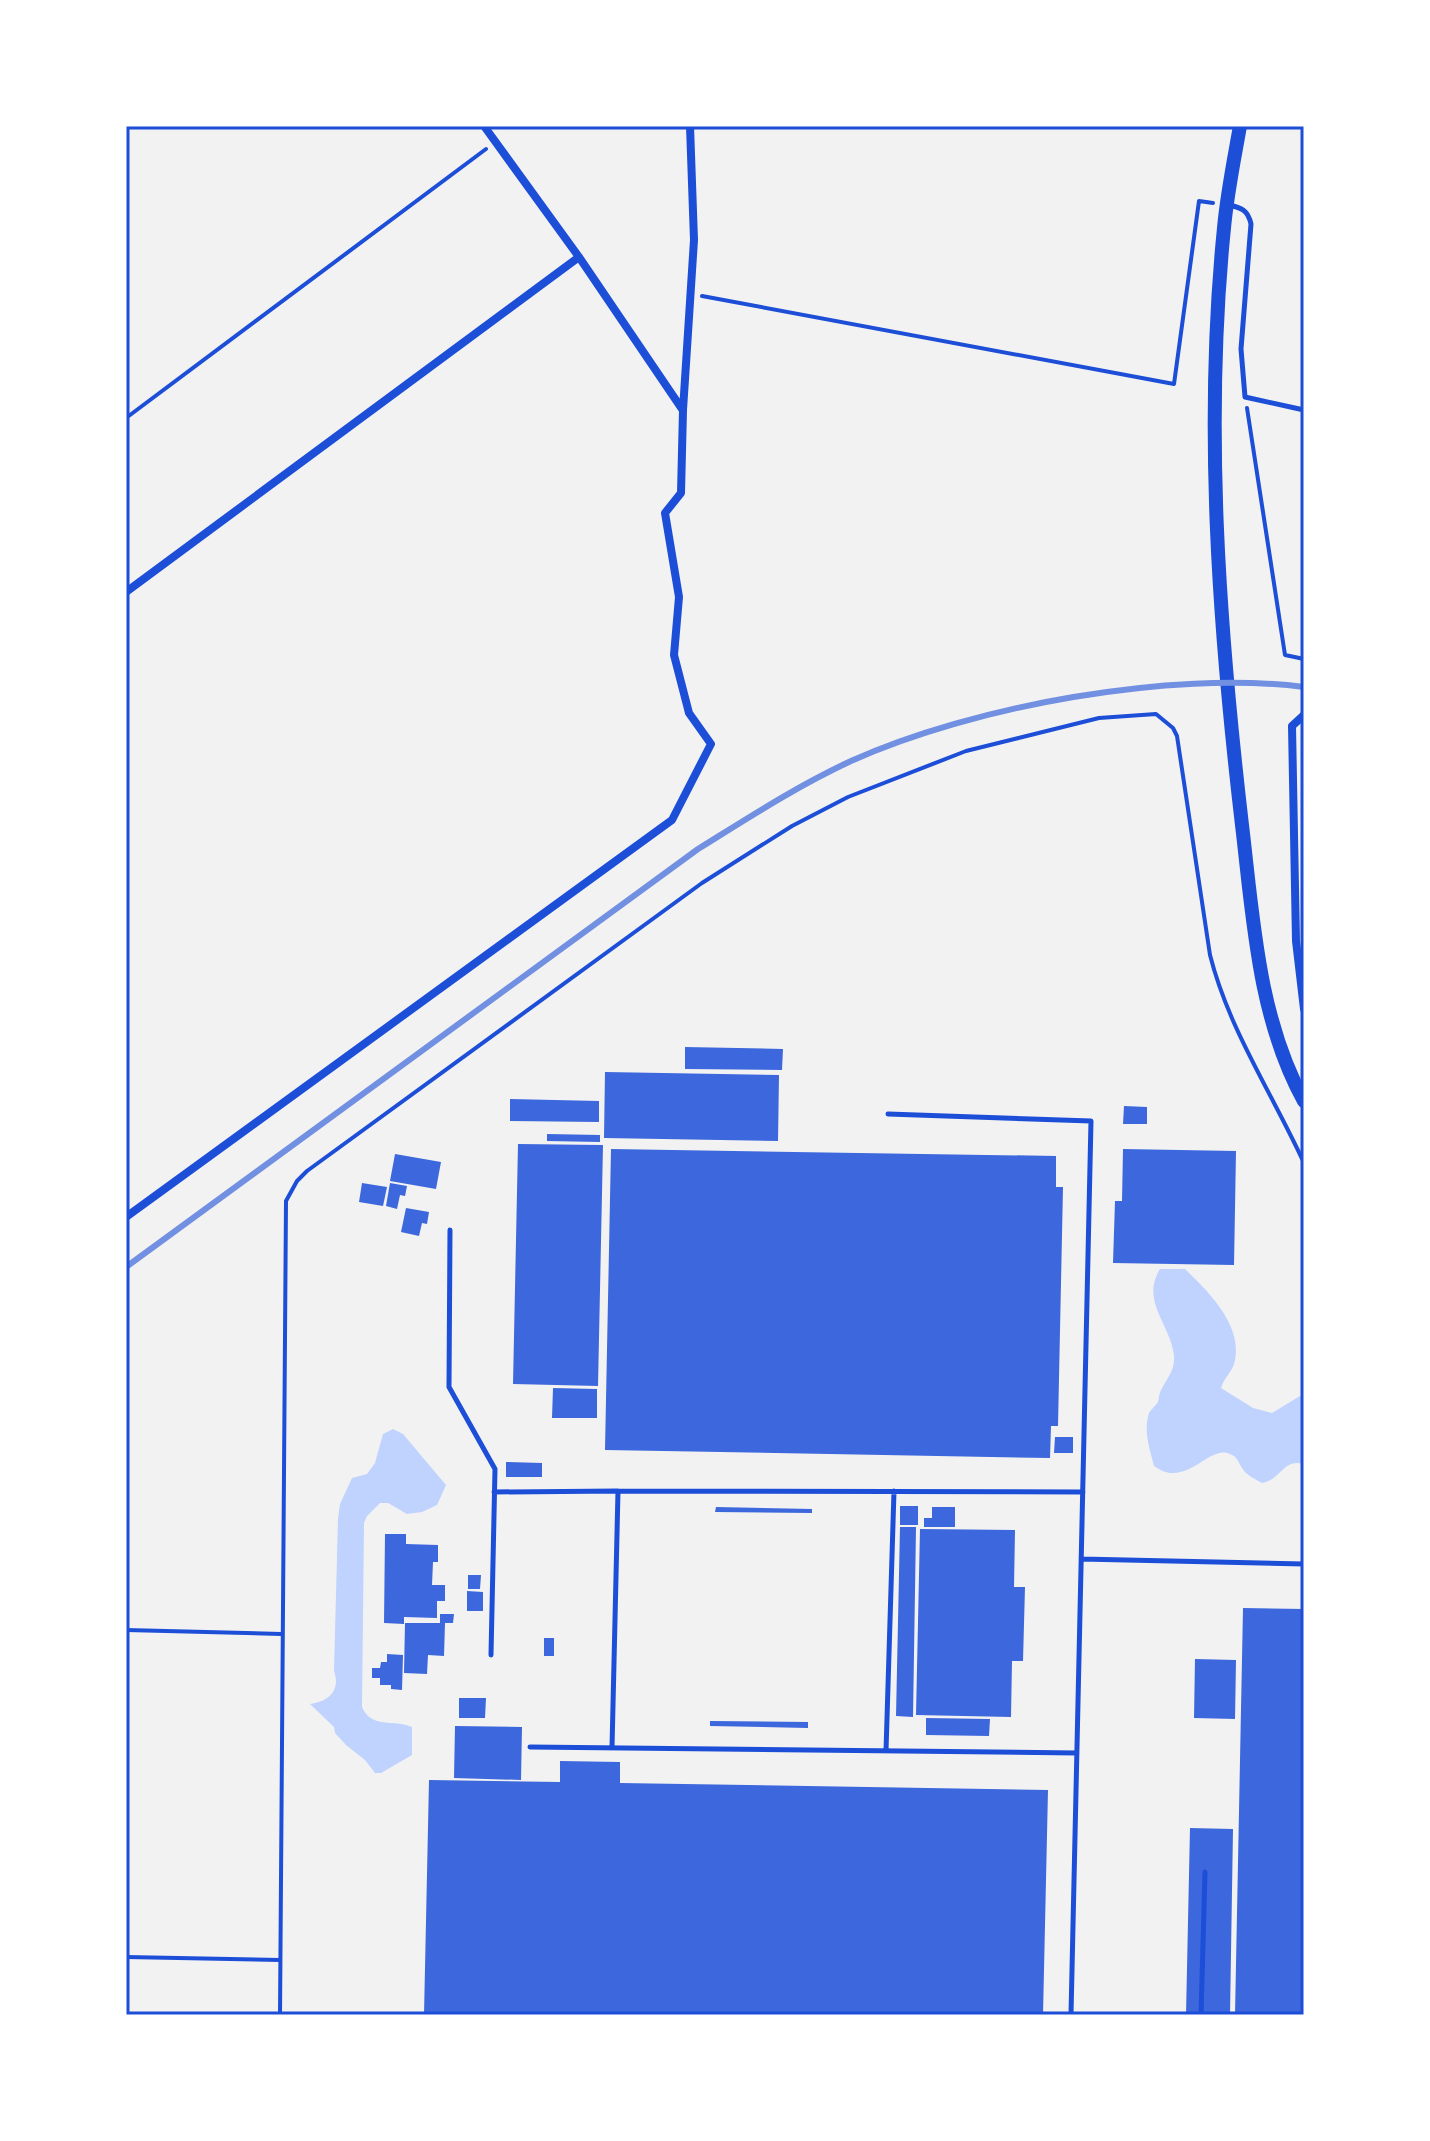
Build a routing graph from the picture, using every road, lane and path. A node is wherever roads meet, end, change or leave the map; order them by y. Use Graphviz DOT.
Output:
graph roads {
  1 [pos="484,126"];
  2 [pos="690,126"];
  3 [pos="1240,126"];
  4 [pos="495,142"];
  5 [pos="1227,205"];
  6 [pos="579,257"];
  7 [pos="691,294"];
  8 [pos="1245,397"];
  9 [pos="683,410"];
  10 [pos="1304,410"];
  11 [pos="126,418"];
  12 [pos="126,592"];
  13 [pos="1304,659"];
  14 [pos="1304,715"];
  15 [pos="1304,1009"];
  16 [pos="1304,1101"];
  17 [pos="888,1114"];
  18 [pos="1304,1163"];
  19 [pos="126,1217"];
  20 [pos="450,1230"];
  21 [pos="618,1491"];
  22 [pos="894,1491"];
  23 [pos="494,1492"];
  24 [pos="1083,1492"];
  25 [pos="1081,1559"];
  26 [pos="1304,1564"];
  27 [pos="126,1630"];
  28 [pos="281,1634"];
  29 [pos="491,1655"];
  30 [pos="530,1747"];
  31 [pos="612,1748"];
  32 [pos="886,1751"];
  33 [pos="1077,1753"];
  34 [pos="1205,1872"];
  35 [pos="126,1957"];
  36 [pos="280,1960"];
  37 [pos="280,2015"];
  38 [pos="1071,2015"];
  39 [pos="1201,2015"];
  1 -- 4 [label="street"];
  2 -- 7 [label="street"];
  3 -- 5 [label="street"];
  4 -- 6 [label="street"];
  4 -- 11 [label="path"];
  5 -- 7 [label="path"];
  5 -- 8 [label="lane"];
  5 -- 16 [label="street"];
  6 -- 9 [label="street"];
  6 -- 12 [label="street"];
  7 -- 9 [label="street"];
  8 -- 10 [label="lane"];
  8 -- 13 [label="path"];
  9 -- 19 [label="street"];
  14 -- 15 [label="street"];
  17 -- 24 [label="lane"];
  18 -- 28 [label="path"];
  20 -- 23 [label="lane"];
  21 -- 22 [label="lane"];
  21 -- 23 [label="lane"];
  21 -- 31 [label="lane"];
  22 -- 24 [label="lane"];
  22 -- 32 [label="lane"];
  23 -- 29 [label="lane"];
  24 -- 25 [label="lane"];
  25 -- 26 [label="lane"];
  25 -- 33 [label="lane"];
  27 -- 28 [label="path"];
  28 -- 36 [label="path"];
  30 -- 31 [label="lane"];
  31 -- 32 [label="lane"];
  32 -- 33 [label="lane"];
  33 -- 38 [label="lane"];
  34 -- 39 [label="lane"];
  35 -- 36 [label="path"];
  36 -- 37 [label="path"];
}
